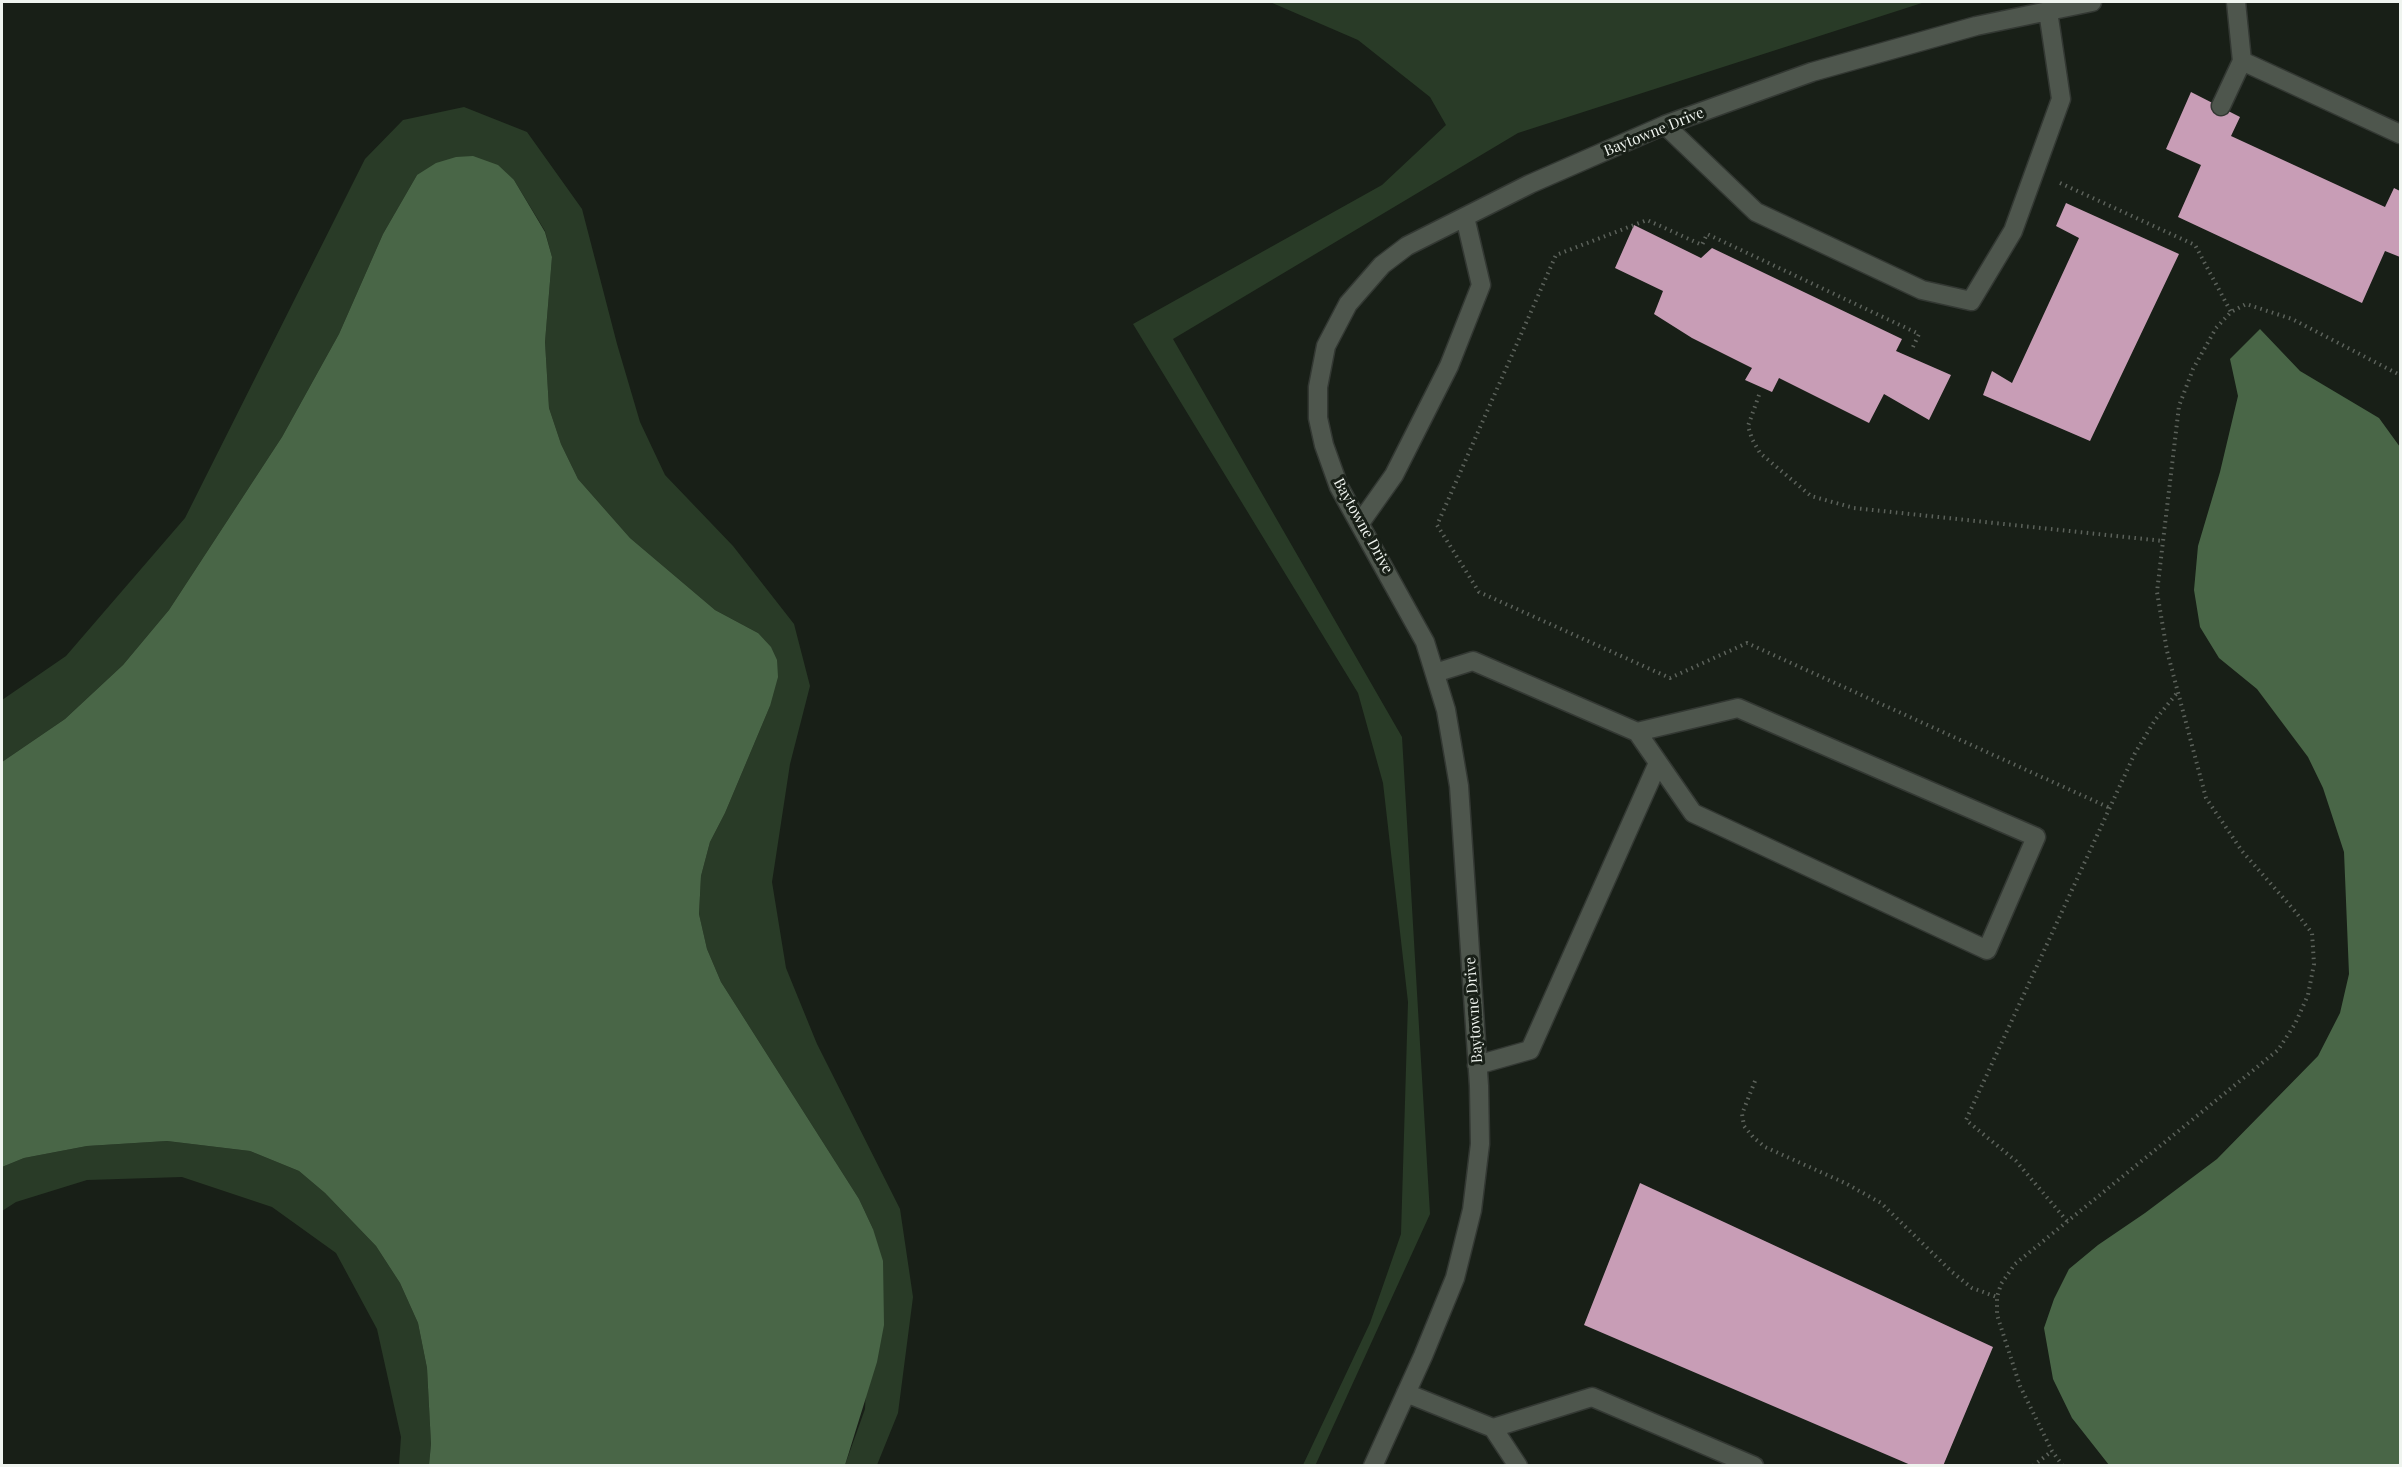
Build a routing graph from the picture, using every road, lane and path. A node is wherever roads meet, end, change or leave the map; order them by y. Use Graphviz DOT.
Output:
graph roads {
  1 [pos="2092,2"];
  2 [pos="2236,2"];
  3 [pos="2048,11"];
  4 [pos="2242,61"];
  5 [pos="2221,106"];
  6 [pos="1665,125"];
  7 [pos="2400,134"];
  8 [pos="2035,171"];
  9 [pos="1465,217"];
  10 [pos="2231,312"];
  11 [pos="1913,347"];
  12 [pos="2400,375"];
  13 [pos="1759,395"];
  14 [pos="1360,523"];
  15 [pos="2163,541"];
  16 [pos="1435,674"];
  17 [pos="2177,693"];
  18 [pos="1637,732"];
  19 [pos="1658,763"];
  20 [pos="2110,808"];
  21 [pos="1477,1065"];
  22 [pos="1755,1081"];
  23 [pos="2067,1221"];
  24 [pos="1997,1297"];
  25 [pos="1406,1393"];
  26 [pos="1493,1428"];
  27 [pos="2052,1451"];
  28 [pos="1372,1466"];
  29 [pos="1518,1466"];
  30 [pos="1755,1466"];
  31 [pos="2033,1466"];
  32 [pos="2063,1466"];
  1 -- 3 [label="lane, Baytowne Drive"];
  2 -- 4 [label="lane"];
  3 -- 6 [label="lane, Baytowne Drive"];
  3 -- 8 [label="lane"];
  4 -- 5 [label="lane"];
  4 -- 7 [label="lane"];
  6 -- 8 [label="lane"];
  6 -- 9 [label="lane, Baytowne Drive"];
  8 -- 10 [label="path"];
  9 -- 14 [label="lane"];
  9 -- 14 [label="lane, Baytowne Drive"];
  10 -- 12 [label="path"];
  10 -- 15 [label="path"];
  11 -- 20 [label="path"];
  13 -- 15 [label="path"];
  14 -- 16 [label="lane, Baytowne Drive"];
  15 -- 17 [label="path"];
  16 -- 18 [label="lane"];
  16 -- 21 [label="lane, Baytowne Drive"];
  17 -- 20 [label="path"];
  17 -- 23 [label="path"];
  18 -- 19 [label="lane"];
  18 -- 19 [label="lane"];
  19 -- 21 [label="lane"];
  20 -- 23 [label="path"];
  21 -- 25 [label="lane, Baytowne Drive"];
  22 -- 24 [label="path"];
  23 -- 24 [label="path"];
  24 -- 27 [label="path"];
  25 -- 26 [label="lane"];
  25 -- 28 [label="lane, Baytowne Drive"];
  26 -- 29 [label="lane"];
  26 -- 30 [label="lane"];
  27 -- 31 [label="path"];
  27 -- 32 [label="path"];
}
